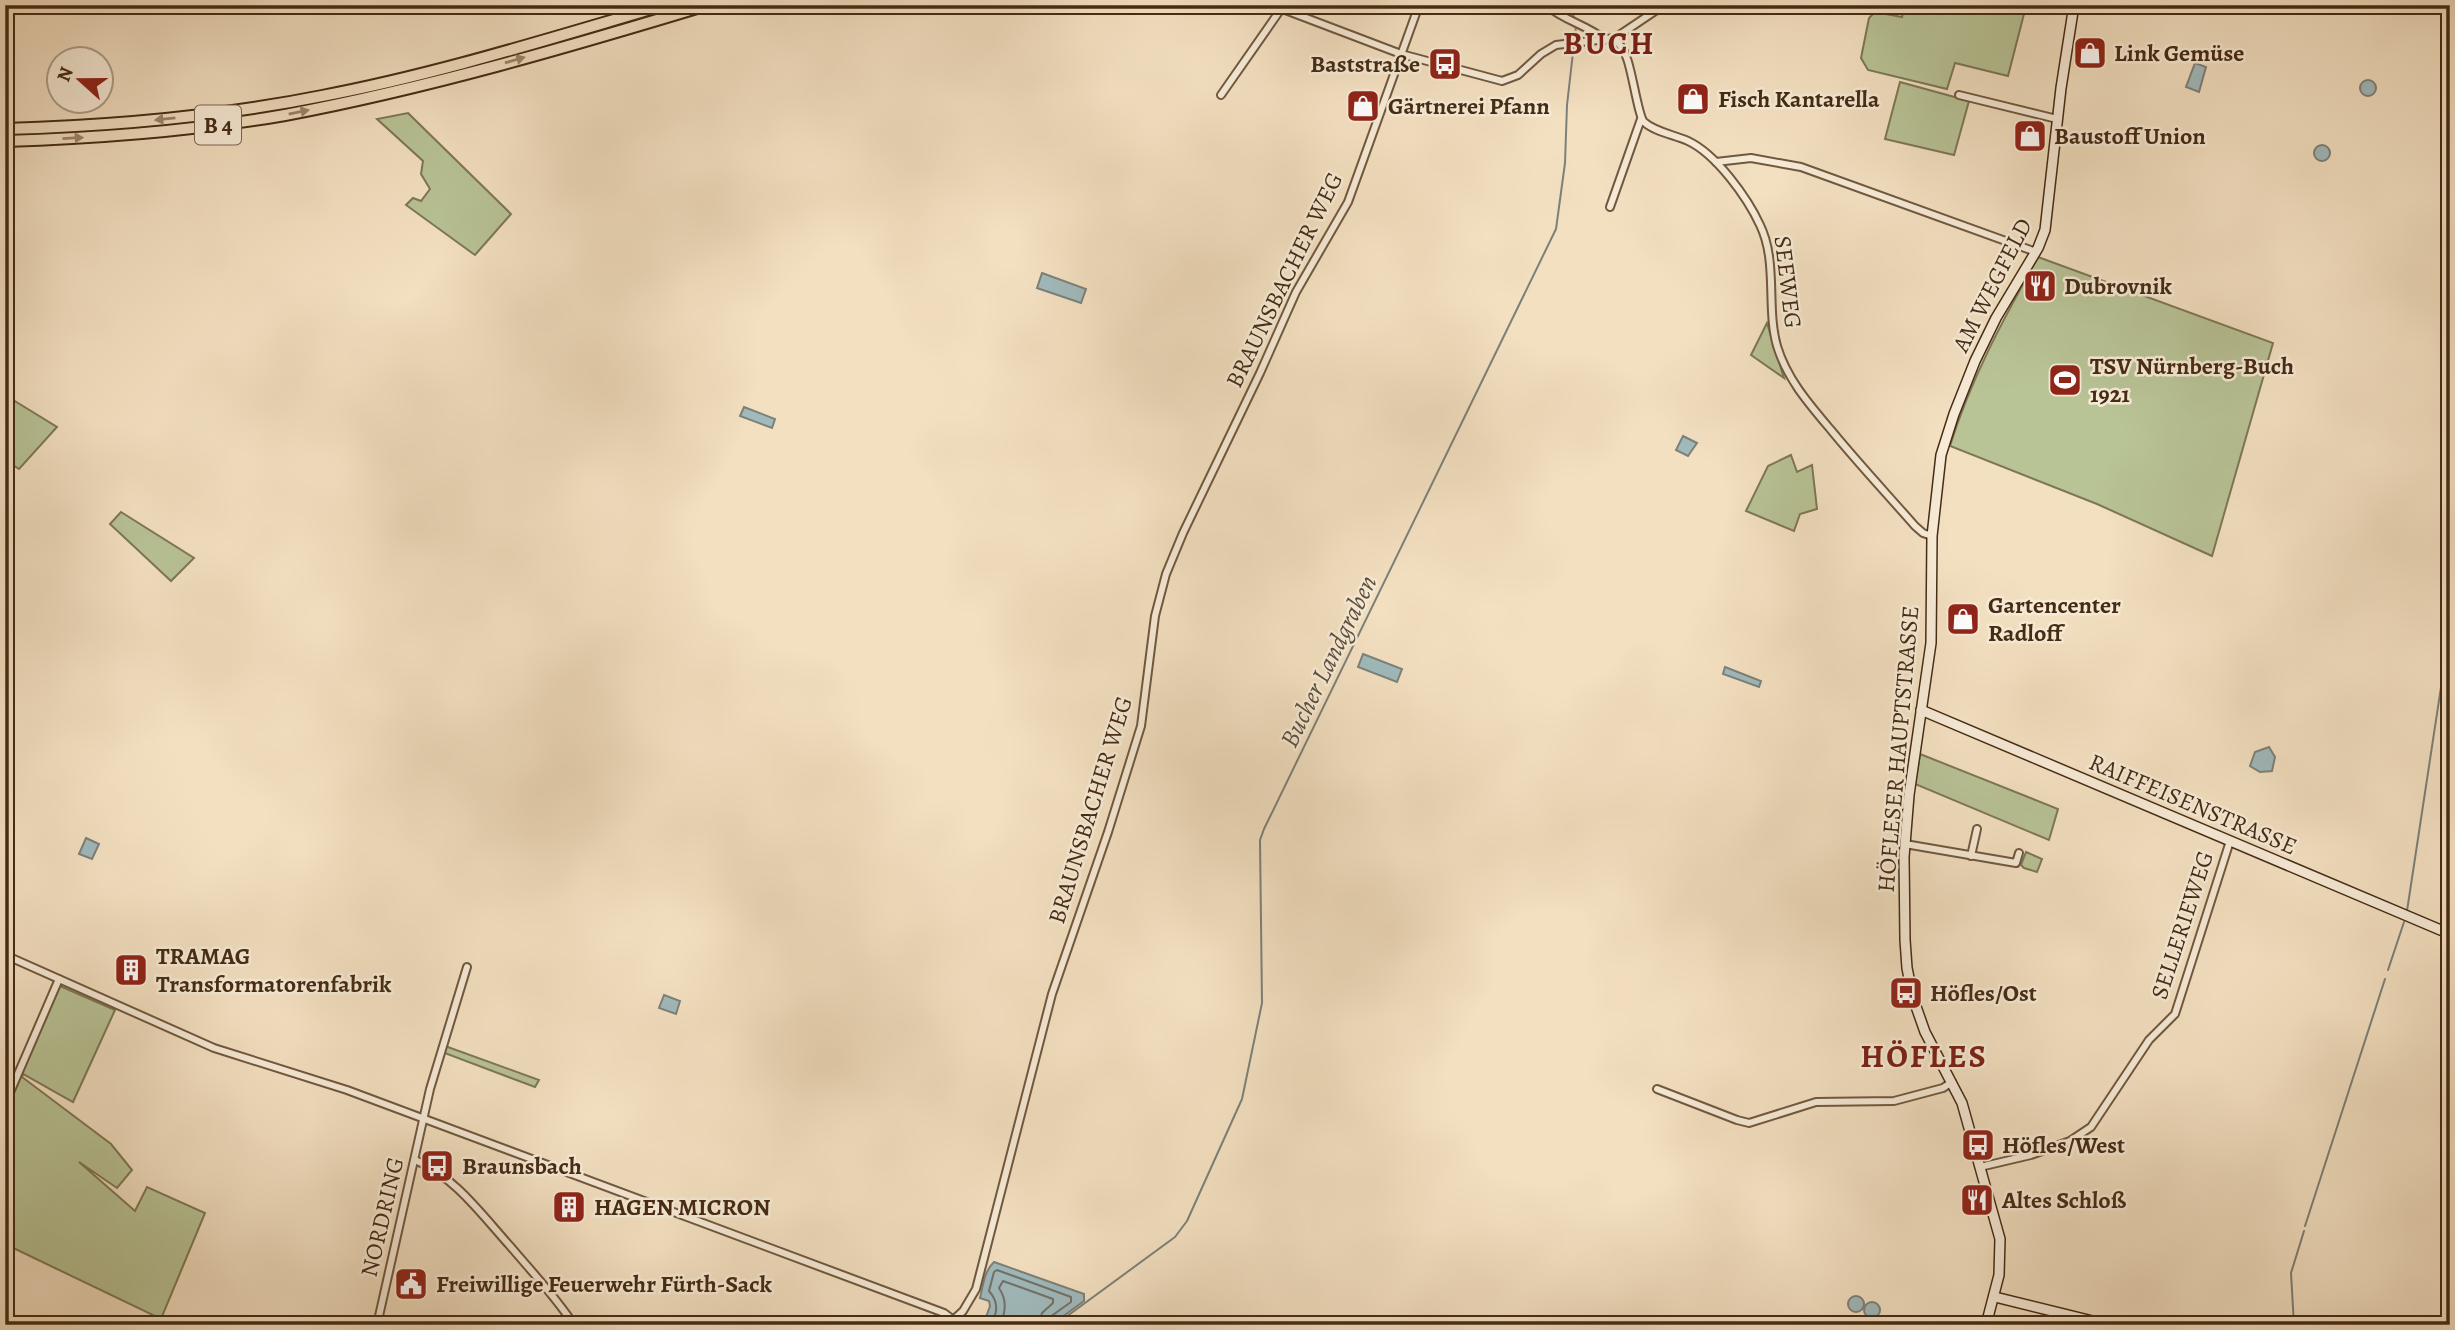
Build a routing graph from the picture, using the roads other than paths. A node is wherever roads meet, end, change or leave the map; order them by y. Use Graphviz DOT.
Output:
graph roads {
  1 [pos="13,5"];
  2 [pos="665,5"];
  3 [pos="707,5"];
  4 [pos="1272,5"];
  5 [pos="1419,5"];
  6 [pos="1546,5"];
  7 [pos="1560,5"];
  8 [pos="1664,5"];
  9 [pos="2074,5"];
  10 [pos="1281,9"];
  11 [pos="5,14"];
  12 [pos="1557,15"];
  13 [pos="1615,38"];
  14 [pos="1605,40"];
  15 [pos="1401,54"];
  16 [pos="448,73"];
  17 [pos="427,78"];
  18 [pos="1221,95"];
  19 [pos="1959,95"];
  20 [pos="1641,119"];
  21 [pos="2057,119"];
  22 [pos="5,129"];
  23 [pos="5,141"];
  24 [pos="1716,162"];
  25 [pos="1610,207"];
  26 [pos="2036,252"];
  27 [pos="1932,536"];
  28 [pos="1921,710"];
  29 [pos="1977,829"];
  30 [pos="2230,841"];
  31 [pos="1905,844"];
  32 [pos="2019,853"];
  33 [pos="1972,856"];
  34 [pos="2450,934"];
  35 [pos="5,955"];
  36 [pos="467,967"];
  37 [pos="59,979"];
  38 [pos="1952,1082"];
  39 [pos="1657,1089"];
  40 [pos="5,1104"];
  41 [pos="424,1118"];
  42 [pos="415,1160"];
  43 [pos="1980,1167"];
  44 [pos="1995,1297"];
  45 [pos="958,1322"];
  46 [pos="377,1325"];
  47 [pos="574,1325"];
  48 [pos="948,1325"];
  49 [pos="1986,1325"];
  50 [pos="2109,1325"];
  1 -- 11 [label="street"];
  2 -- 16 [label="main road, B 4"];
  16 -- 3 [label="main road, B 4, one-way"];
  4 -- 10 [label="street"];
  5 -- 15 [label="street"];
  6 -- 12 [label="street"];
  7 -- 12 [label="street"];
  8 -- 13 [label="street"];
  9 -- 21 [label="street, AM WEGFELD"];
  10 -- 15 [label="street"];
  10 -- 18 [label="street"];
  12 -- 14 [label="street"];
  13 -- 14 [label="street"];
  13 -- 20 [label="street"];
  14 -- 15 [label="street"];
  15 -- 45 [label="street, BRAUNSBACHER WEG"];
  16 -- 17 [label="main road, B 4"];
  17 -- 22 [label="main road, B 4, one-way"];
  23 -- 17 [label="main road, B 4, one-way"];
  19 -- 21 [label="street"];
  20 -- 24 [label="street, SEEWEG"];
  20 -- 25 [label="street"];
  21 -- 26 [label="street, AM WEGFELD"];
  24 -- 26 [label="street"];
  24 -- 27 [label="street, SEEWEG"];
  26 -- 27 [label="street, AM WEGFELD"];
  27 -- 28 [label="street, HÖFLESER HAUPTSTRASSE"];
  28 -- 30 [label="street, RAIFFEISENSTRASSE"];
  28 -- 31 [label="street, HÖFLESER HAUPTSTRASSE"];
  29 -- 33 [label="street"];
  30 -- 34 [label="street, RAIFFEISENSTRASSE"];
  30 -- 43 [label="street, SELLERIEWEG"];
  31 -- 33 [label="street"];
  31 -- 38 [label="street, HÖFLESER HAUPTSTRASSE"];
  32 -- 33 [label="street"];
  35 -- 37 [label="street"];
  36 -- 41 [label="street, NORDRING"];
  37 -- 40 [label="street"];
  37 -- 41 [label="street"];
  38 -- 39 [label="street"];
  38 -- 43 [label="street, HÖFLESER HAUPTSTRASSE"];
  41 -- 42 [label="street, NORDRING"];
  41 -- 45 [label="street"];
  42 -- 46 [label="street, NORDRING"];
  42 -- 47 [label="street"];
  43 -- 44 [label="street, HÖFLESER HAUPTSTRASSE"];
  44 -- 49 [label="street, HÖFLESER HAUPTSTRASSE"];
  44 -- 50 [label="street"];
  45 -- 48 [label="street, BRAUNSBACHER WEG"];
}
